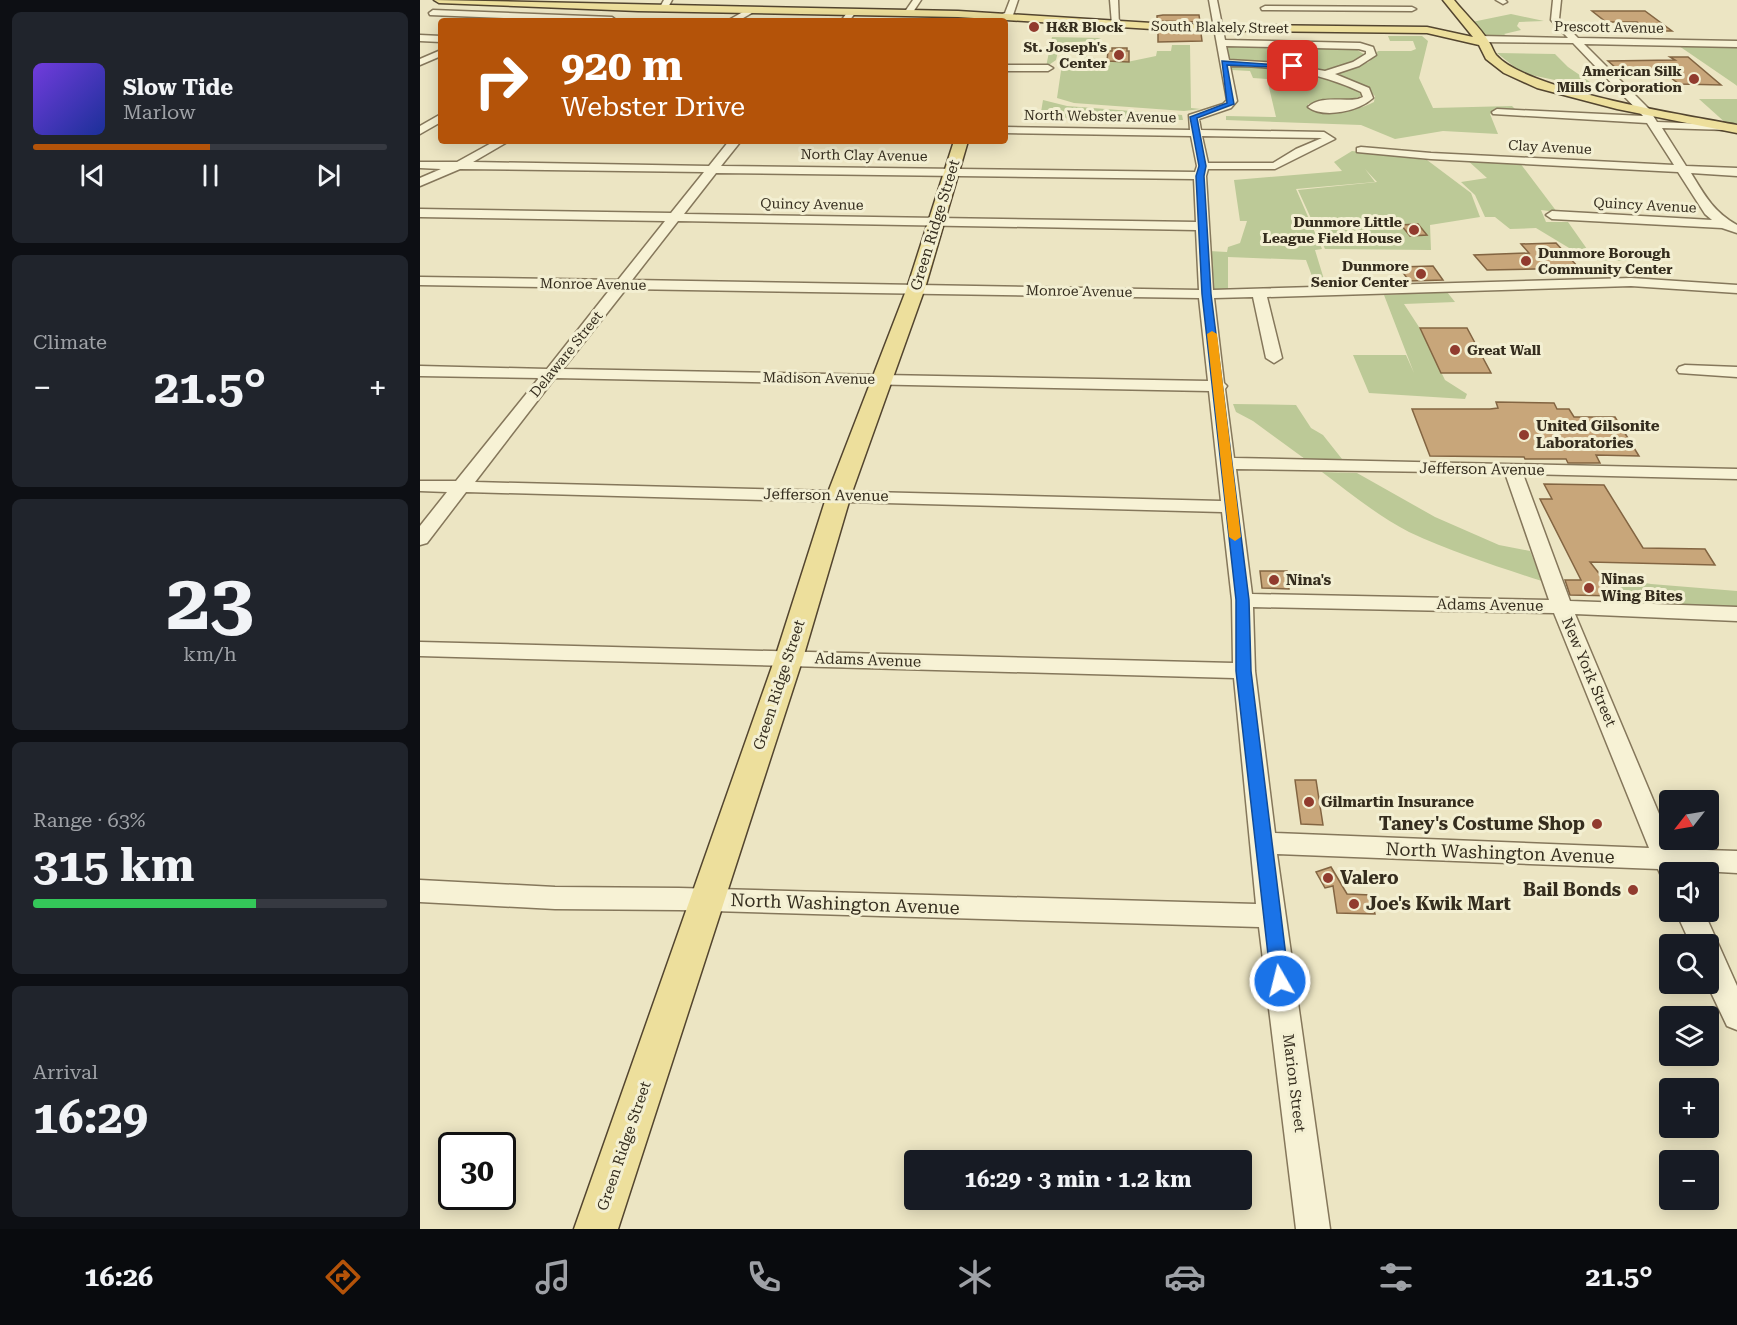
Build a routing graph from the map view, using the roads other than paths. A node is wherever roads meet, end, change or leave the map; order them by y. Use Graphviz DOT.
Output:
graph roads {
  1 [pos="440,0"];
  2 [pos="917,0"];
  3 [pos="1014,0"];
  4 [pos="1114,0"];
  5 [pos="1213,0"];
  6 [pos="1448,0"];
  7 [pos="1557,0"];
  8 [pos="461,1"];
  9 [pos="753,3"];
  10 [pos="550,4"];
  11 [pos="665,4"];
  12 [pos="1264,4"];
  13 [pos="1313,4"];
  14 [pos="638,8"];
  15 [pos="1412,9"];
  16 [pos="852,12"];
  17 [pos="908,13"];
  18 [pos="527,16"];
  19 [pos="921,17"];
  20 [pos="1319,17"];
  21 [pos="523,18"];
  22 [pos="561,18"];
  23 [pos="618,18"];
  24 [pos="735,18"];
  25 [pos="847,18"];
  26 [pos="962,18"];
  27 [pos="1004,18"];
  28 [pos="1008,19"];
  29 [pos="1467,21"];
  30 [pos="1116,24"];
  31 [pos="1218,28"];
  32 [pos="1294,29"];
  33 [pos="1325,29"];
  34 [pos="1427,30"];
  35 [pos="420,38"];
  36 [pos="438,39"];
  37 [pos="1573,39"];
  38 [pos="1482,41"];
  39 [pos="1222,43"];
  40 [pos="1737,44"];
  41 [pos="1300,45"];
  42 [pos="420,53"];
  43 [pos="438,53"];
  44 [pos="438,54"];
  45 [pos="420,62"];
  46 [pos="1224,63"];
  47 [pos="1008,68"];
  48 [pos="1048,68"];
  49 [pos="1327,74"];
  50 [pos="1358,104"];
  51 [pos="1497,112"];
  52 [pos="1649,118"];
  53 [pos="438,121"];
  54 [pos="420,122"];
  55 [pos="1196,124"];
  56 [pos="1732,128"];
  57 [pos="1008,130"];
  58 [pos="420,131"];
  59 [pos="1326,138"];
  60 [pos="498,144"];
  61 [pos="733,144"];
  62 [pos="960,144"];
  63 [pos="420,165"];
  64 [pos="460,165"];
  65 [pos="713,168"];
  66 [pos="1682,169"];
  67 [pos="953,171"];
  68 [pos="1202,171"];
  69 [pos="1737,172"];
  70 [pos="420,182"];
  71 [pos="1704,204"];
  72 [pos="420,213"];
  73 [pos="1552,215"];
  74 [pos="675,216"];
  75 [pos="1737,219"];
  76 [pos="936,221"];
  77 [pos="1204,226"];
  78 [pos="1733,226"];
  79 [pos="420,281"];
  80 [pos="623,284"];
  81 [pos="916,288"];
  82 [pos="1737,289"];
  83 [pos="1259,293"];
  84 [pos="1206,294"];
  85 [pos="1274,358"];
  86 [pos="1685,370"];
  87 [pos="420,371"];
  88 [pos="1737,372"];
  89 [pos="550,374"];
  90 [pos="883,379"];
  91 [pos="1219,386"];
  92 [pos="1226,463"];
  93 [pos="1512,469"];
  94 [pos="1737,474"];
  95 [pos="420,486"];
  96 [pos="459,487"];
  97 [pos="839,495"];
  98 [pos="1232,507"];
  99 [pos="420,539"];
  100 [pos="1242,600"];
  101 [pos="1562,607"];
  102 [pos="1737,614"];
  103 [pos="420,649"];
  104 [pos="789,658"];
  105 [pos="1244,671"];
  106 [pos="1263,843"];
  107 [pos="1667,862"];
  108 [pos="1737,862"];
  109 [pos="1719,863"];
  110 [pos="1659,865"];
  111 [pos="420,891"];
  112 [pos="707,900"];
  113 [pos="1271,916"];
  114 [pos="1719,978"];
  115 [pos="1737,1017"];
  116 [pos="596,1229"];
  117 [pos="1313,1229"];
  1 -- 8 [label="main road, South Blakely Street"];
  2 -- 17 [label="street"];
  3 -- 27 [label="street"];
  4 -- 30 [label="street"];
  5 -- 31 [label="street"];
  6 -- 29 [label="main road"];
  7 -- 37 [label="street"];
  8 -- 10 [label="main road, South Blakely Street"];
  8 -- 18 [label="street"];
  9 -- 11 [label="main road, South Blakely Street"];
  9 -- 16 [label="main road, South Blakely Street"];
  9 -- 24 [label="street"];
  10 -- 14 [label="main road, South Blakely Street"];
  10 -- 18 [label="street"];
  11 -- 14 [label="main road, South Blakely Street"];
  12 -- 13 [label="street"];
  12 -- 20 [label="street"];
  13 -- 15 [label="street"];
  13 -- 20 [label="street"];
  14 -- 23 [label="street"];
  16 -- 17 [label="main road, South Blakely Street"];
  16 -- 25 [label="street"];
  17 -- 19 [label="main road, South Blakely Street"];
  18 -- 21 [label="street"];
  18 -- 22 [label="street"];
  19 -- 26 [label="main road, South Blakely Street"];
  20 -- 33 [label="street"];
  28 -- 30 [label="main road, South Blakely Street"];
  29 -- 34 [label="main road"];
  29 -- 38 [label="main road"];
  30 -- 31 [label="main road, South Blakely Street"];
  31 -- 32 [label="main road, South Blakely Street"];
  31 -- 39 [label="street"];
  32 -- 33 [label="main road, South Blakely Street"];
  32 -- 41 [label="street"];
  33 -- 34 [label="main road, South Blakely Street"];
  34 -- 38 [label="main road, South Blakely Street"];
  35 -- 36 [label="street"];
  37 -- 38 [label="street, Prescott Avenue"];
  37 -- 40 [label="street, Prescott Avenue"];
  37 -- 52 [label="street"];
  38 -- 52 [label="main road"];
  39 -- 41 [label="street"];
  39 -- 46 [label="street"];
  41 -- 49 [label="street"];
  42 -- 43 [label="street"];
  44 -- 45 [label="street"];
  46 -- 49 [label="street"];
  46 -- 55 [label="street"];
  47 -- 48 [label="street"];
  49 -- 50 [label="street"];
  51 -- 52 [label="street"];
  52 -- 56 [label="main road"];
  52 -- 66 [label="street"];
  53 -- 54 [label="street"];
  53 -- 58 [label="street"];
  55 -- 57 [label="street, North Webster Avenue"];
  55 -- 59 [label="street, North Webster Avenue"];
  55 -- 68 [label="street, Marion Street"];
  59 -- 66 [label="street, Clay Avenue"];
  59 -- 68 [label="street, North Clay Avenue"];
  60 -- 64 [label="street"];
  61 -- 65 [label="street, Delaware Street"];
  62 -- 67 [label="main road, Green Ridge Street"];
  63 -- 64 [label="street, North Clay Avenue"];
  64 -- 65 [label="street, North Clay Avenue"];
  64 -- 70 [label="street"];
  65 -- 67 [label="street, North Clay Avenue"];
  65 -- 74 [label="street, Delaware Street"];
  66 -- 69 [label="street, Clay Avenue"];
  66 -- 71 [label="street"];
  67 -- 68 [label="street, North Clay Avenue"];
  67 -- 76 [label="main road, Green Ridge Street"];
  68 -- 77 [label="street, Marion Street"];
  71 -- 75 [label="street"];
  71 -- 78 [label="street"];
  72 -- 74 [label="street, Quincy Avenue"];
  73 -- 78 [label="street, Quincy Avenue"];
  74 -- 76 [label="street, Quincy Avenue"];
  74 -- 80 [label="street, Delaware Street"];
  76 -- 77 [label="street, Quincy Avenue"];
  76 -- 81 [label="main road, Green Ridge Street"];
  77 -- 84 [label="street, Marion Street"];
  79 -- 80 [label="street, Monroe Avenue"];
  80 -- 81 [label="street, Monroe Avenue"];
  80 -- 89 [label="street, Delaware Street"];
  81 -- 84 [label="street, Monroe Avenue"];
  81 -- 90 [label="main road, Green Ridge Street"];
  82 -- 83 [label="street, Monroe Avenue"];
  83 -- 84 [label="street, Monroe Avenue"];
  83 -- 85 [label="street"];
  84 -- 91 [label="street, Marion Street"];
  86 -- 88 [label="street"];
  87 -- 89 [label="street, Madison Avenue"];
  89 -- 90 [label="street, Madison Avenue"];
  89 -- 96 [label="street, Delaware Street"];
  90 -- 91 [label="street, Madison Avenue"];
  90 -- 97 [label="main road, Green Ridge Street"];
  91 -- 92 [label="street, Marion Street"];
  92 -- 93 [label="street, Jefferson Avenue"];
  92 -- 98 [label="street, Marion Street"];
  93 -- 94 [label="street, Jefferson Avenue"];
  93 -- 101 [label="street, New York Street"];
  95 -- 96 [label="street, Jefferson Avenue"];
  96 -- 97 [label="street, Jefferson Avenue"];
  96 -- 99 [label="street, Delaware Street"];
  97 -- 98 [label="street, Jefferson Avenue"];
  97 -- 104 [label="main road, Green Ridge Street"];
  98 -- 100 [label="street, Marion Street"];
  100 -- 101 [label="street, Adams Avenue"];
  100 -- 105 [label="street, Marion Street"];
  101 -- 102 [label="street, Adams Avenue"];
  101 -- 107 [label="street, New York Street"];
  103 -- 104 [label="street, Adams Avenue"];
  104 -- 105 [label="street, Adams Avenue"];
  104 -- 112 [label="main road, Green Ridge Street"];
  105 -- 106 [label="street, Marion Street"];
  106 -- 110 [label="street, North Washington Avenue"];
  106 -- 113 [label="street, Marion Street"];
  108 -- 109 [label="street, North Washington Avenue"];
  111 -- 112 [label="street, North Washington Avenue"];
  112 -- 113 [label="street, North Washington Avenue"];
  112 -- 116 [label="main road, Green Ridge Street"];
  113 -- 117 [label="street, Marion Street"];
  114 -- 115 [label="street"];
}
